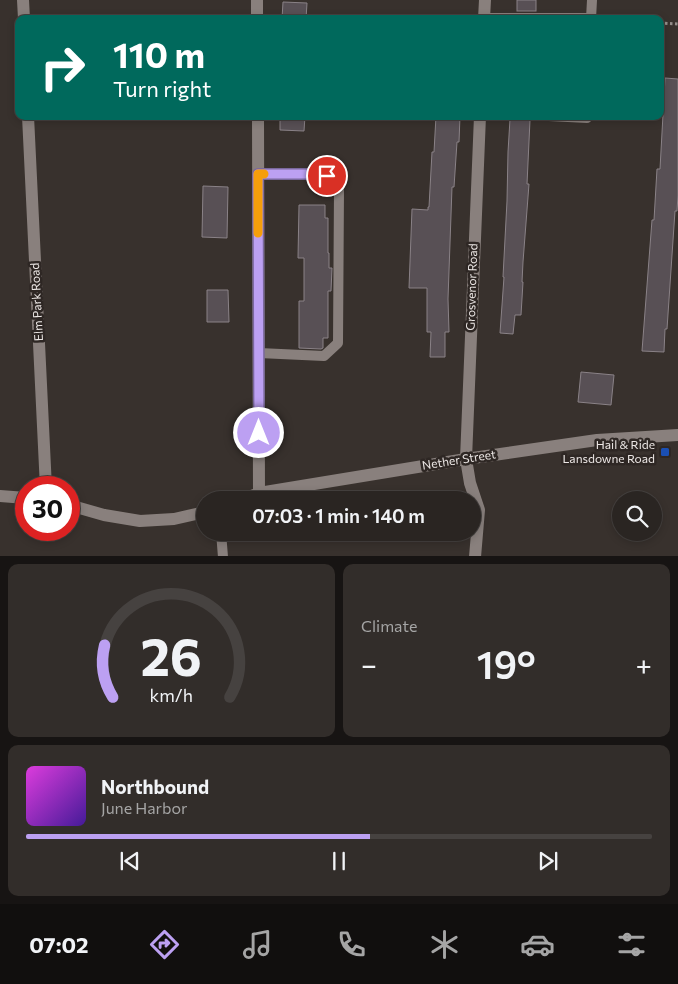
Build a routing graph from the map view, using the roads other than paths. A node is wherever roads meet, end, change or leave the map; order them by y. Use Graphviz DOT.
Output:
graph roads {
  1 [pos="23,0"];
  2 [pos="257,0"];
  3 [pos="484,0"];
  4 [pos="592,0"];
  5 [pos="24,15"];
  6 [pos="257,15"];
  7 [pos="484,15"];
  8 [pos="591,15"];
  9 [pos="28,120"];
  10 [pos="258,120"];
  11 [pos="480,120"];
  12 [pos="258,174"];
  13 [pos="259,354"];
  14 [pos="678,434"];
  15 [pos="466,459"];
  16 [pos="45,476"];
  17 [pos="470,483"];
  18 [pos="259,491"];
  19 [pos="271,491"];
  20 [pos="468,491"];
  21 [pos="473,491"];
  22 [pos="0,496"];
  23 [pos="15,497"];
  24 [pos="80,508"];
  25 [pos="196,514"];
  26 [pos="222,541"];
  27 [pos="474,541"];
  28 [pos="223,556"];
  29 [pos="475,556"];
  1 -- 5 [label="street"];
  2 -- 6 [label="street"];
  3 -- 7 [label="street"];
  4 -- 8 [label="lane"];
  9 -- 16 [label="street, Elm Park Road"];
  10 -- 12 [label="street"];
  11 -- 15 [label="street, Grosvenor Road"];
  12 -- 13 [label="street"];
  12 -- 13 [label="lane"];
  13 -- 18 [label="street"];
  14 -- 15 [label="street, Nether Street"];
  15 -- 17 [label="street, Grosvenor Road"];
  15 -- 19 [label="street, Nether Street"];
  17 -- 20 [label="street"];
  17 -- 21 [label="street"];
  22 -- 23 [label="street"];
  24 -- 25 [label="street"];
  26 -- 28 [label="lane"];
  27 -- 29 [label="street"];
}
